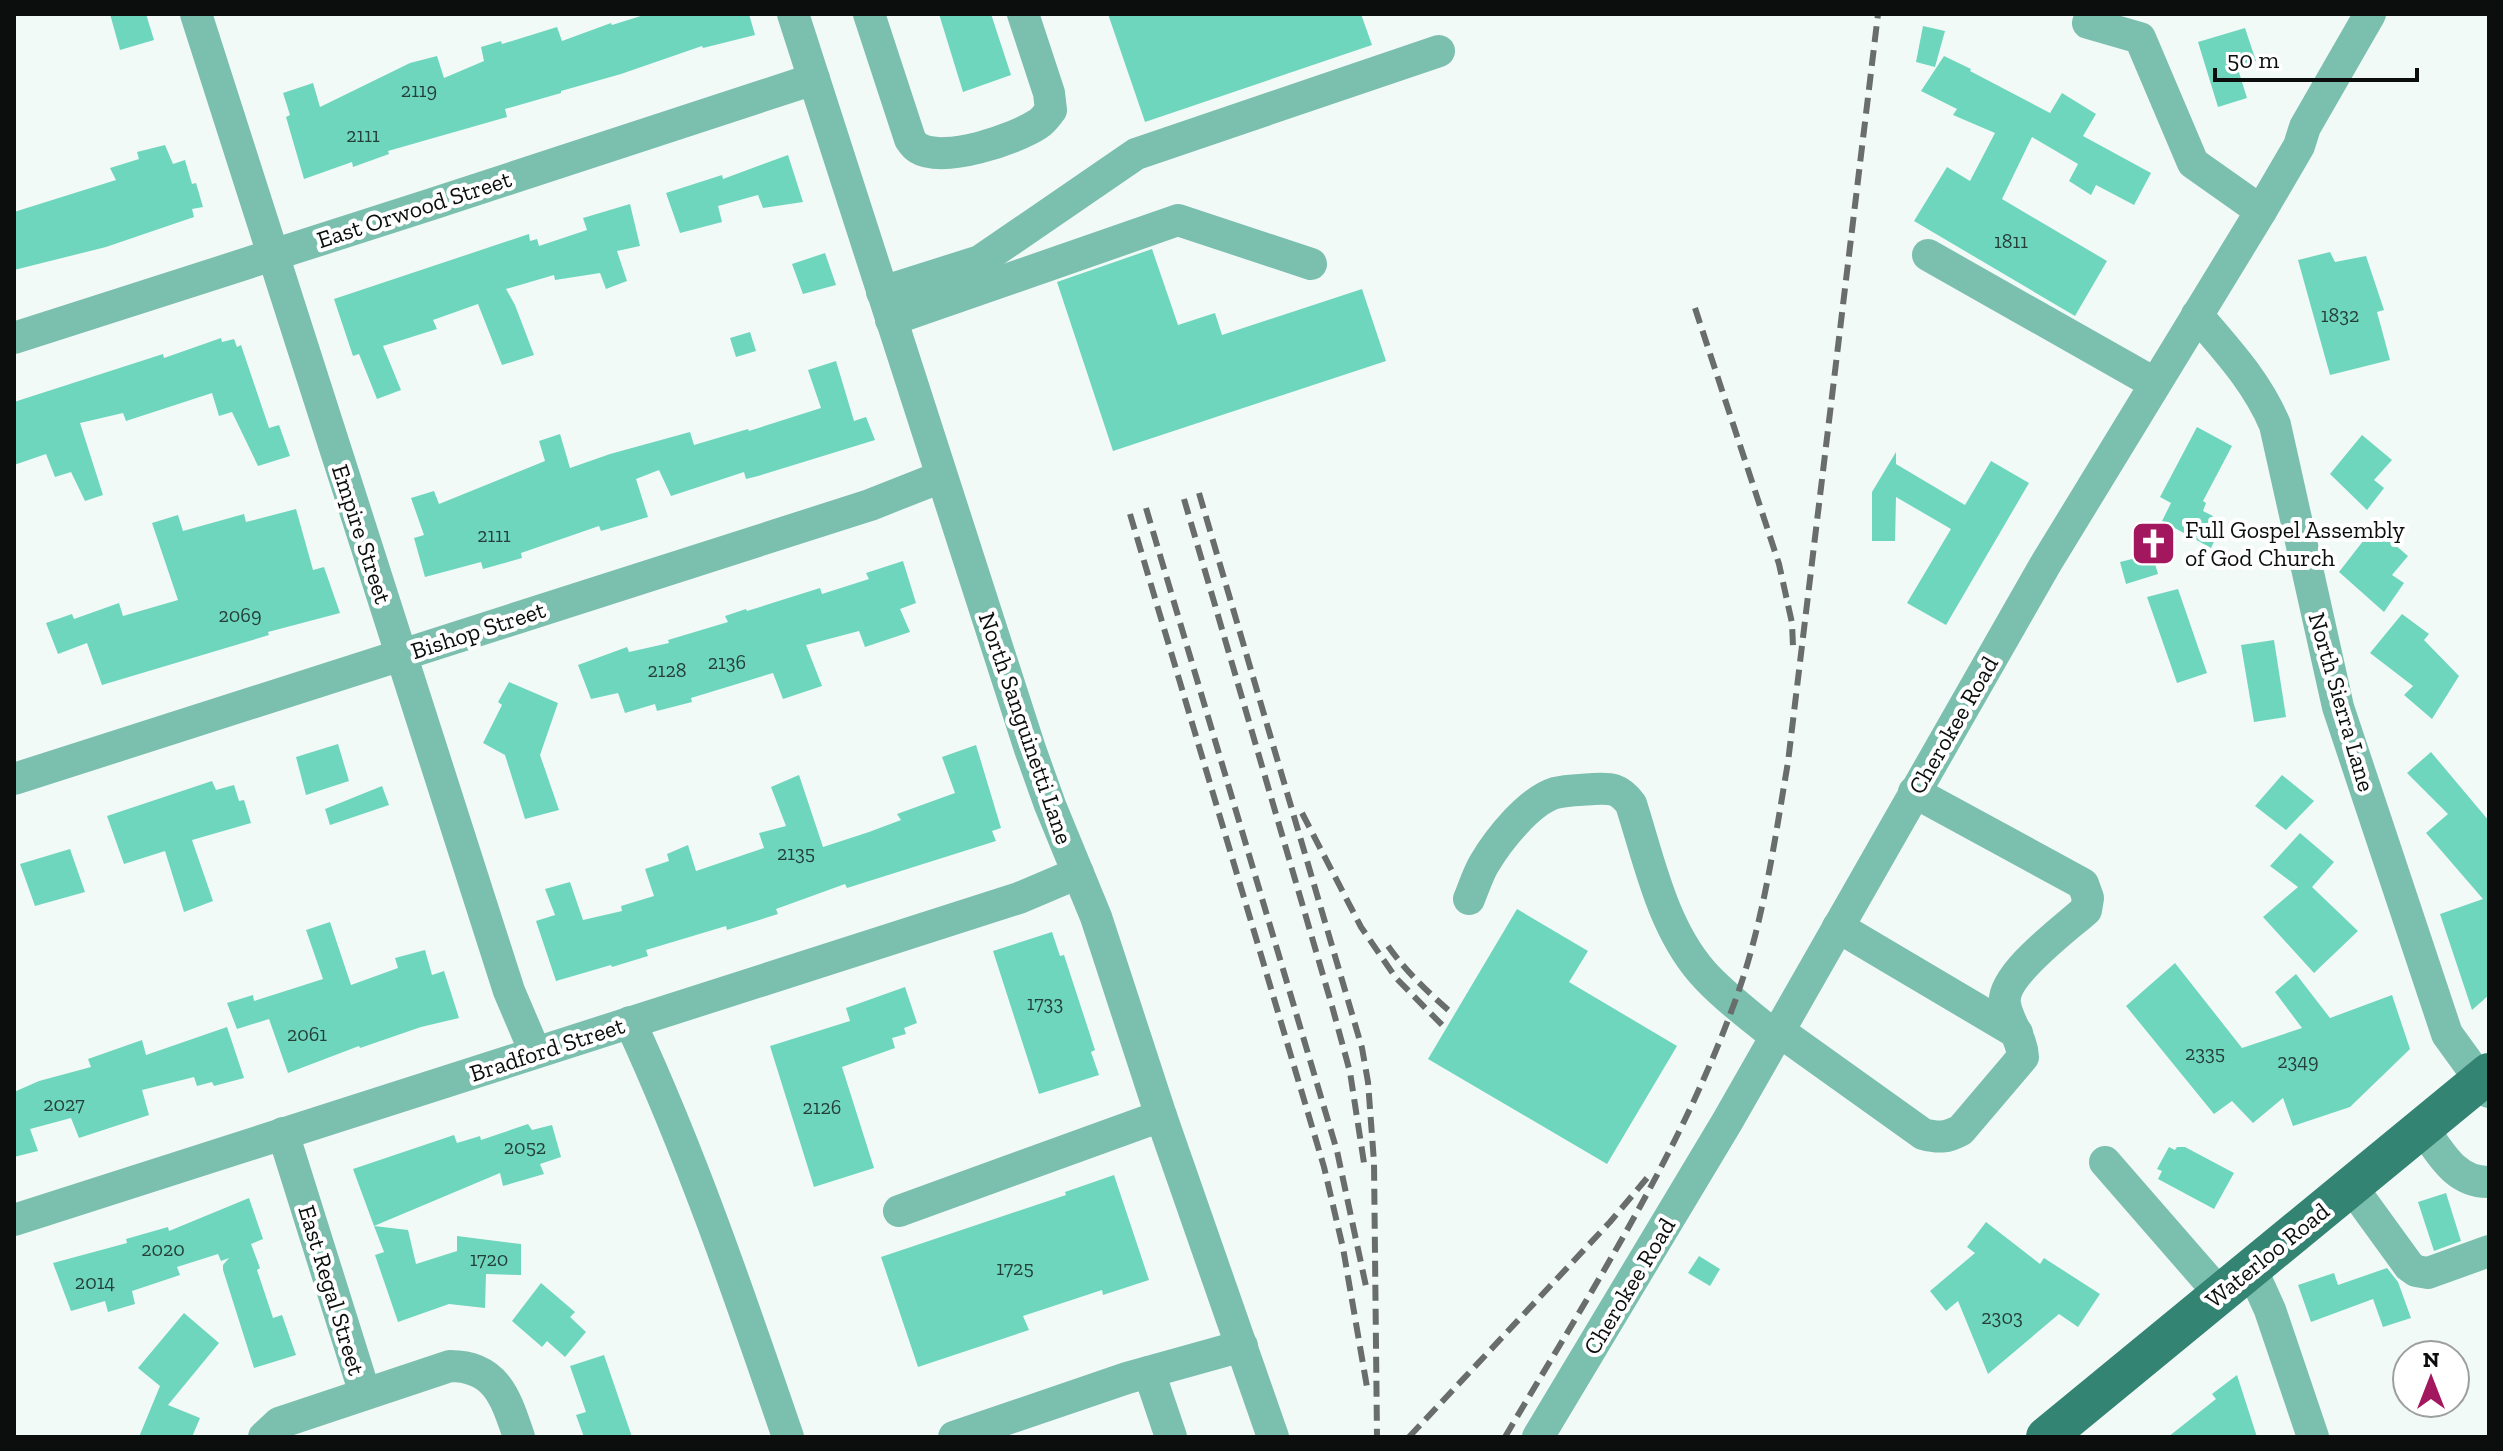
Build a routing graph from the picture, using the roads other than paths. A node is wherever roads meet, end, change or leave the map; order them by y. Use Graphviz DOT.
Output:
graph roads {
  1 [pos="196,14"];
  2 [pos="793,14"];
  3 [pos="869,14"];
  4 [pos="1023,14"];
  5 [pos="2370,14"];
  6 [pos="2088,23"];
  7 [pos="1439,51"];
  8 [pos="814,79"];
  9 [pos="2261,211"];
  10 [pos="272,255"];
  11 [pos="1928,255"];
  12 [pos="1311,264"];
  13 [pos="886,306"];
  14 [pos="2197,315"];
  15 [pos="14,338"];
  16 [pos="2154,383"];
  17 [pos="941,477"];
  18 [pos="401,654"];
  19 [pos="14,779"];
  20 [pos="1914,792"];
  21 [pos="1078,873"];
  22 [pos="1469,899"];
  23 [pos="1838,927"];
  24 [pos="630,1022"];
  25 [pos="2017,1033"];
  26 [pos="1777,1034"];
  27 [pos="535,1052"];
  28 [pos="2486,1082"];
  29 [pos="1161,1116"];
  30 [pos="2422,1127"];
  31 [pos="283,1133"];
  32 [pos="2105,1162"];
  33 [pos="2489,1182"];
  34 [pos="2351,1186"];
  35 [pos="899,1211"];
  36 [pos="14,1220"];
  37 [pos="2489,1251"];
  38 [pos="2251,1268"];
  39 [pos="2220,1294"];
  40 [pos="1242,1346"];
  41 [pos="1149,1372"];
  42 [pos="365,1394"];
  43 [pos="264,1437"];
  44 [pos="519,1437"];
  45 [pos="788,1437"];
  46 [pos="954,1437"];
  47 [pos="1171,1437"];
  48 [pos="1273,1437"];
  49 [pos="1538,1437"];
  50 [pos="2046,1437"];
  51 [pos="2313,1437"];
  1 -- 10 [label="street, Empire Street"];
  2 -- 8 [label="street, North Sanguinetti Lane"];
  3 -- 4 [label="street"];
  5 -- 9 [label="street, Cherokee Road"];
  6 -- 9 [label="street"];
  7 -- 13 [label="street"];
  8 -- 10 [label="street, East Orwood Street"];
  8 -- 13 [label="street, North Sanguinetti Lane"];
  9 -- 14 [label="street, Cherokee Road"];
  10 -- 15 [label="street, East Orwood Street"];
  10 -- 18 [label="street, Empire Street"];
  11 -- 16 [label="street"];
  12 -- 13 [label="street"];
  13 -- 17 [label="street, North Sanguinetti Lane"];
  14 -- 16 [label="street, Cherokee Road"];
  14 -- 28 [label="street, North Sierra Lane"];
  16 -- 20 [label="street, Cherokee Road"];
  17 -- 18 [label="street, Bishop Street"];
  17 -- 21 [label="street, North Sanguinetti Lane"];
  18 -- 19 [label="street, Bishop Street"];
  18 -- 27 [label="street, Empire Street"];
  20 -- 23 [label="street, Cherokee Road"];
  20 -- 25 [label="street"];
  21 -- 24 [label="street, Bradford Street"];
  21 -- 29 [label="street, North Sanguinetti Lane"];
  22 -- 26 [label="street"];
  23 -- 25 [label="street"];
  23 -- 26 [label="street, Cherokee Road"];
  24 -- 27 [label="street, Bradford Street"];
  24 -- 45 [label="street"];
  25 -- 26 [label="street"];
  26 -- 49 [label="street, Cherokee Road"];
  27 -- 31 [label="street, Bradford Street"];
  28 -- 30 [label="main road, Waterloo Road"];
  29 -- 35 [label="street"];
  29 -- 40 [label="street, North Sanguinetti Lane"];
  30 -- 33 [label="street"];
  30 -- 34 [label="main road, Waterloo Road"];
  31 -- 36 [label="street, Bradford Street"];
  31 -- 42 [label="street, East Regal Street"];
  32 -- 39 [label="street"];
  34 -- 37 [label="street"];
  34 -- 38 [label="main road, Waterloo Road"];
  38 -- 39 [label="main road, Waterloo Road"];
  38 -- 51 [label="street"];
  39 -- 50 [label="main road, Waterloo Road"];
  40 -- 41 [label="street"];
  40 -- 48 [label="street, North Sanguinetti Lane"];
  41 -- 46 [label="street"];
  41 -- 47 [label="street"];
  42 -- 43 [label="street"];
  42 -- 44 [label="street, East Regal Street"];
}
